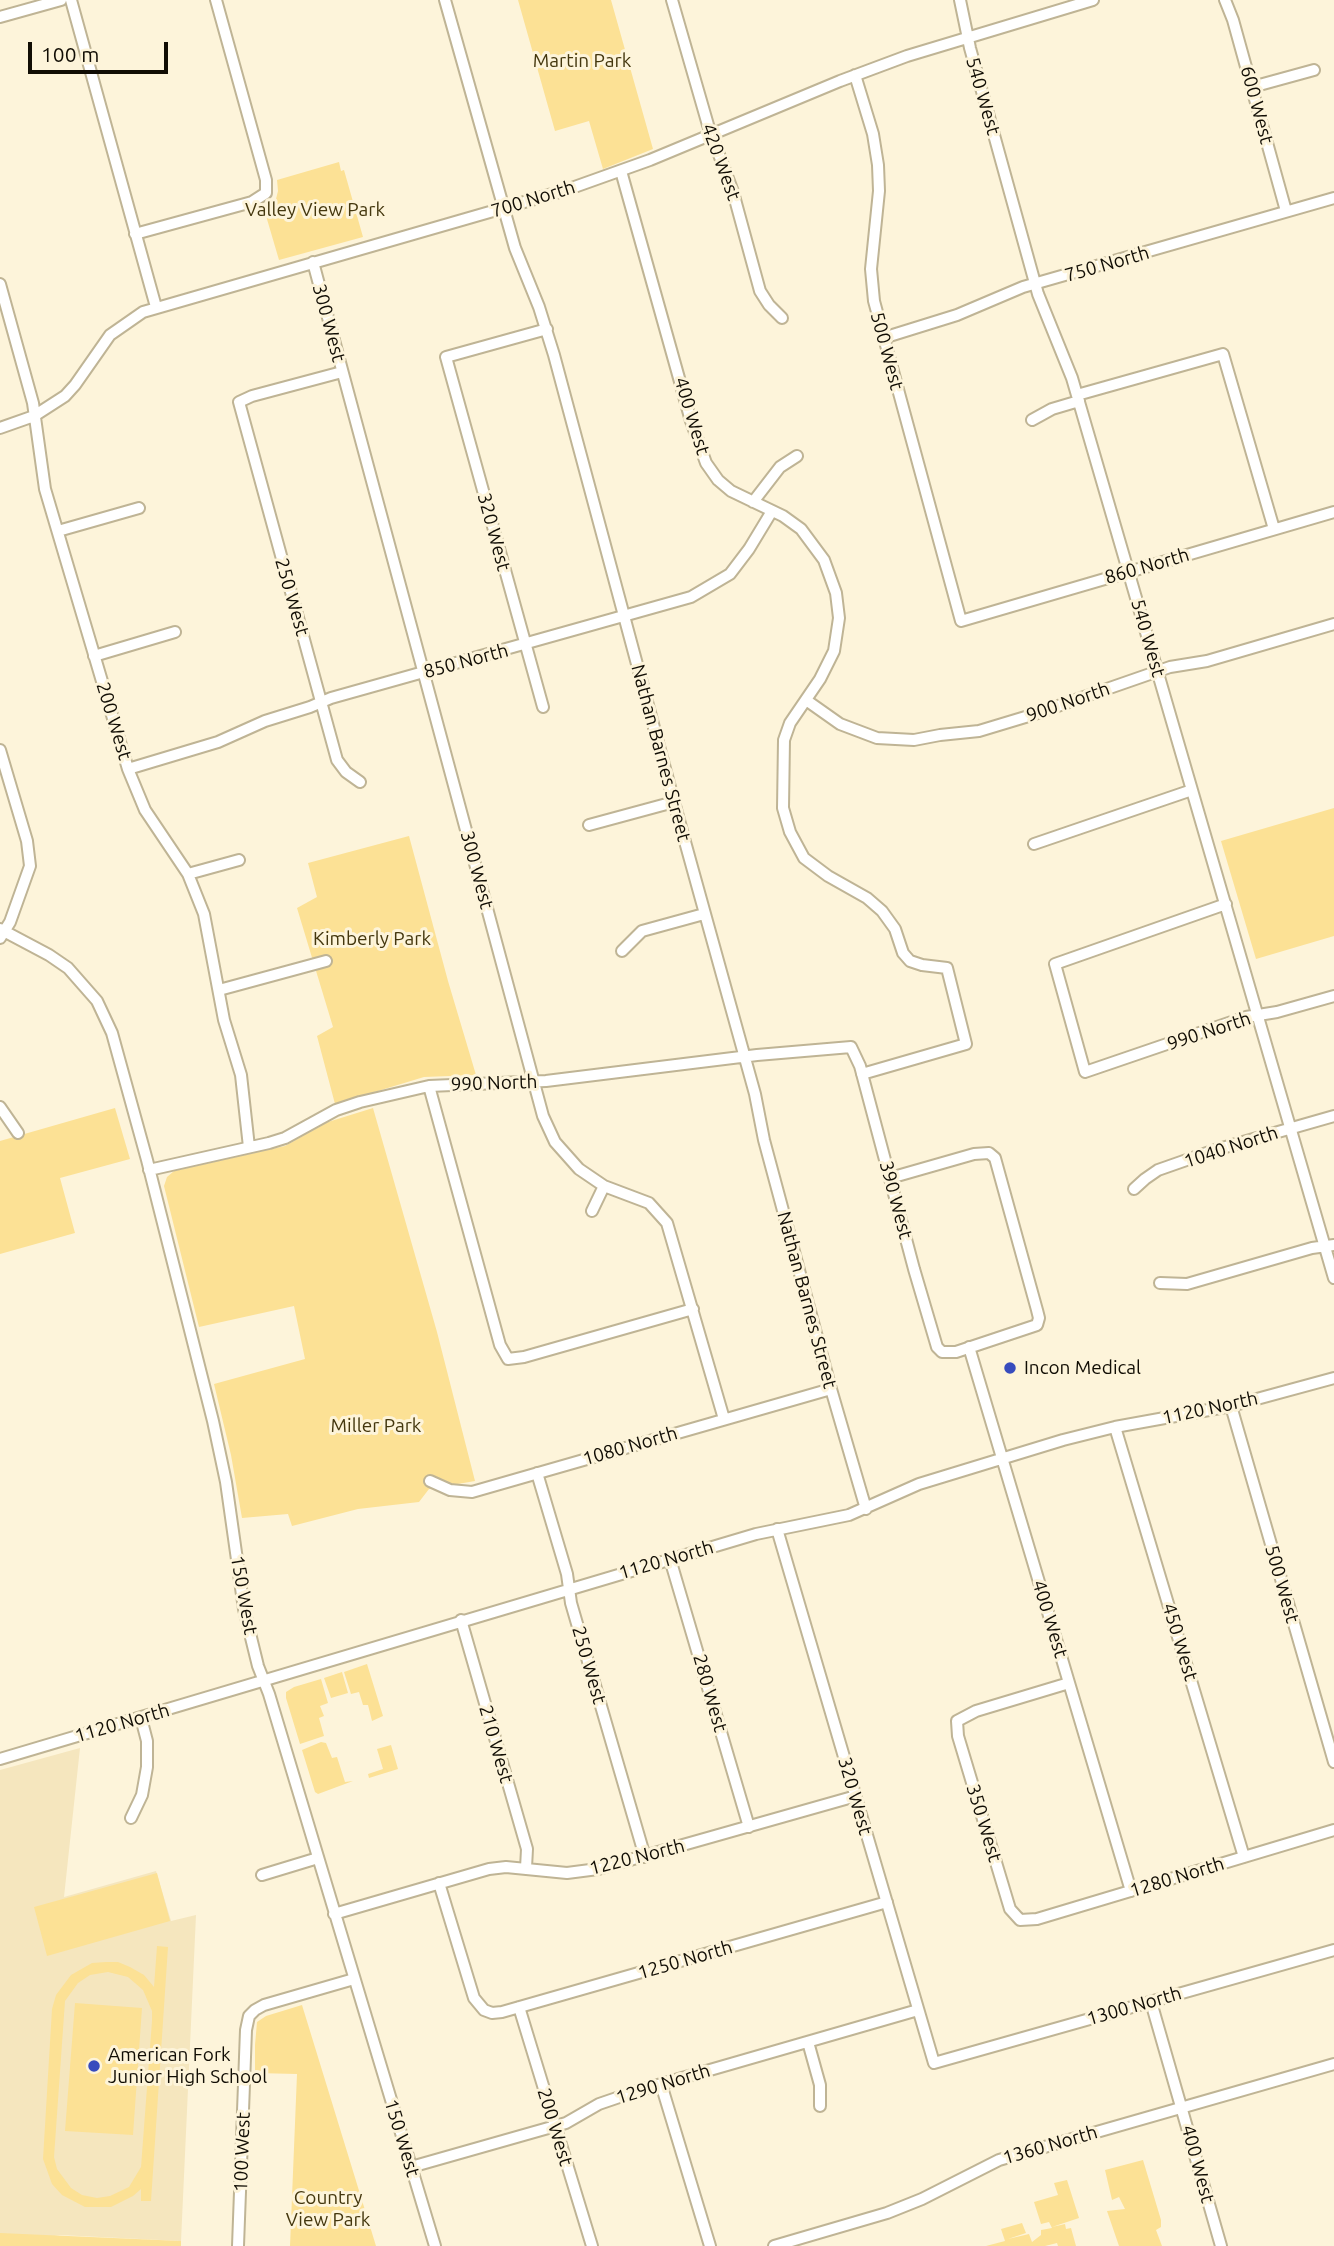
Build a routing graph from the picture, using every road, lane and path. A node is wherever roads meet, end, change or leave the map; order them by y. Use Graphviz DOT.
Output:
graph roads {
  1 [pos="61,0"];
  2 [pos="71,0"];
  3 [pos="216,0"];
  4 [pos="445,0"];
  5 [pos="672,0"];
  6 [pos="960,0"];
  7 [pos="1093,0"];
  8 [pos="1225,0"];
  9 [pos="0,17"];
  10 [pos="967,37"];
  11 [pos="1314,70"];
  12 [pos="855,75"];
  13 [pos="1252,88"];
  14 [pos="711,135"];
  15 [pos="621,171"];
  16 [pos="1334,198"];
  17 [pos="504,208"];
  18 [pos="1286,211"];
  19 [pos="135,234"];
  20 [pos="313,262"];
  21 [pos="0,284"];
  22 [pos="1035,284"];
  23 [pos="156,307"];
  24 [pos="782,318"];
  25 [pos="547,329"];
  26 [pos="883,338"];
  27 [pos="342,372"];
  28 [pos="1078,398"];
  29 [pos="34,416"];
  30 [pos="1032,420"];
  31 [pos="0,428"];
  32 [pos="797,456"];
  33 [pos="753,502"];
  34 [pos="139,508"];
  35 [pos="772,511"];
  36 [pos="1334,512"];
  37 [pos="1274,529"];
  38 [pos="58,531"];
  39 [pos="1129,571"];
  40 [pos="625,617"];
  41 [pos="961,621"];
  42 [pos="1334,624"];
  43 [pos="175,632"];
  44 [pos="525,645"];
  45 [pos="94,656"];
  46 [pos="1158,671"];
  47 [pos="424,672"];
  48 [pos="806,700"];
  49 [pos="321,702"];
  50 [pos="543,707"];
  51 [pos="0,750"];
  52 [pos="128,769"];
  53 [pos="360,782"];
  54 [pos="1192,790"];
  55 [pos="674,802"];
  56 [pos="589,825"];
  57 [pos="1034,844"];
  58 [pos="239,860"];
  59 [pos="188,874"];
  60 [pos="1226,904"];
  61 [pos="704,914"];
  62 [pos="1,933"];
  63 [pos="622,951"];
  64 [pos="326,961"];
  65 [pos="219,990"];
  66 [pos="1334,996"];
  67 [pos="1258,1016"];
  68 [pos="851,1047"];
  69 [pos="744,1057"];
  70 [pos="862,1074"];
  71 [pos="534,1082"];
  72 [pos="429,1086"];
  73 [pos="0,1107"];
  74 [pos="1334,1115"];
  75 [pos="1290,1128"];
  76 [pos="18,1133"];
  77 [pos="249,1147"];
  78 [pos="149,1170"];
  79 [pos="890,1178"];
  80 [pos="604,1186"];
  81 [pos="1134,1189"];
  82 [pos="592,1211"];
  83 [pos="1329,1245"];
  84 [pos="1334,1278"];
  85 [pos="1160,1283"];
  86 [pos="693,1309"];
  87 [pos="969,1348"];
  88 [pos="1334,1378"];
  89 [pos="831,1389"];
  90 [pos="1231,1406"];
  91 [pos="724,1419"];
  92 [pos="1115,1427"];
  93 [pos="1002,1458"];
  94 [pos="537,1473"];
  95 [pos="430,1481"];
  96 [pos="866,1509"];
  97 [pos="777,1529"];
  98 [pos="670,1559"];
  99 [pos="569,1589"];
  100 [pos="461,1620"];
  101 [pos="264,1681"];
  102 [pos="1069,1683"];
  103 [pos="141,1717"];
  104 [pos="0,1759"];
  105 [pos="1334,1762"];
  106 [pos="856,1796"];
  107 [pos="131,1818"];
  108 [pos="749,1827"];
  109 [pos="1334,1830"];
  110 [pos="645,1857"];
  111 [pos="1244,1857"];
  112 [pos="318,1858"];
  113 [pos="526,1868"];
  114 [pos="262,1875"];
  115 [pos="439,1882"];
  116 [pos="1131,1891"];
  117 [pos="887,1902"];
  118 [pos="334,1914"];
  119 [pos="1020,1920"];
  120 [pos="1334,1950"];
  121 [pos="354,1979"];
  122 [pos="1151,2001"];
  123 [pos="519,2007"];
  124 [pos="918,2010"];
  125 [pos="808,2042"];
  126 [pos="934,2063"];
  127 [pos="1334,2064"];
  128 [pos="661,2084"];
  129 [pos="820,2106"];
  130 [pos="1182,2107"];
  131 [pos="555,2126"];
  132 [pos="411,2167"];
  133 [pos="238,2246"];
  134 [pos="435,2246"];
  135 [pos="592,2246"];
  136 [pos="710,2246"];
  137 [pos="774,2246"];
  138 [pos="1220,2246"];
  1 -- 9 [label="street"];
  2 -- 19 [label="street"];
  3 -- 19 [label="street"];
  4 -- 17 [label="street, Nathan Barnes Street"];
  5 -- 14 [label="street, 420 West"];
  6 -- 10 [label="street, 540 West"];
  7 -- 10 [label="street, 700 North"];
  8 -- 13 [label="street, 600 West"];
  10 -- 12 [label="street, 700 North"];
  10 -- 22 [label="street, 540 West"];
  11 -- 13 [label="street"];
  12 -- 14 [label="street, 700 North"];
  12 -- 26 [label="street, 500 West"];
  13 -- 18 [label="street, 600 West"];
  14 -- 15 [label="street, 700 North"];
  14 -- 24 [label="street, 420 West"];
  15 -- 17 [label="street, 700 North"];
  15 -- 33 [label="street, 400 West"];
  16 -- 18 [label="street, 750 North"];
  17 -- 20 [label="street, 700 North"];
  17 -- 25 [label="street, Nathan Barnes Street"];
  18 -- 22 [label="street, 750 North"];
  19 -- 23 [label="street"];
  20 -- 23 [label="street, 700 North"];
  20 -- 27 [label="street, 300 West"];
  21 -- 29 [label="street, 200 West"];
  22 -- 26 [label="street, 750 North"];
  22 -- 28 [label="street, 540 West"];
  23 -- 29 [label="street, 700 North"];
  25 -- 40 [label="street, Nathan Barnes Street"];
  25 -- 44 [label="street, 320 West"];
  26 -- 41 [label="street, 500 West"];
  27 -- 47 [label="street, 300 West"];
  27 -- 49 [label="street, 250 West"];
  28 -- 30 [label="street"];
  28 -- 37 [label="street"];
  28 -- 39 [label="street, 540 West"];
  29 -- 31 [label="street, 700 North"];
  29 -- 38 [label="street, 200 West"];
  32 -- 33 [label="street"];
  33 -- 35 [label="street, 400 West"];
  34 -- 38 [label="street"];
  35 -- 40 [label="street, 850 North"];
  35 -- 48 [label="street, 400 West"];
  36 -- 37 [label="street, 860 North"];
  37 -- 39 [label="street, 860 North"];
  38 -- 45 [label="street, 200 West"];
  39 -- 41 [label="street, 860 North"];
  39 -- 46 [label="street, 540 West"];
  40 -- 44 [label="street, 850 North"];
  40 -- 55 [label="street, Nathan Barnes Street"];
  42 -- 46 [label="street, 900 North"];
  43 -- 45 [label="street"];
  44 -- 47 [label="street, 850 North"];
  44 -- 50 [label="street, 320 West"];
  45 -- 52 [label="street, 200 West"];
  46 -- 48 [label="street, 900 North"];
  46 -- 54 [label="street, 540 West"];
  47 -- 49 [label="street, 850 North"];
  47 -- 71 [label="street, 300 West"];
  48 -- 70 [label="street, 400 West"];
  49 -- 52 [label="street, 850 North"];
  49 -- 53 [label="street, 250 West"];
  51 -- 62 [label="street"];
  52 -- 59 [label="street, 200 West"];
  54 -- 57 [label="street"];
  54 -- 60 [label="street, 540 West"];
  55 -- 56 [label="street"];
  55 -- 61 [label="street, Nathan Barnes Street"];
  58 -- 59 [label="street"];
  59 -- 65 [label="street, 200 West"];
  60 -- 67 [label="street, 540 West"];
  60 -- 67 [label="street, 990 North"];
  61 -- 63 [label="street"];
  61 -- 69 [label="street, Nathan Barnes Street"];
  62 -- 78 [label="street, 150 West"];
  64 -- 65 [label="street"];
  65 -- 77 [label="street, 200 West"];
  66 -- 67 [label="street, 990 North"];
  67 -- 75 [label="street, 540 West"];
  68 -- 69 [label="street, 990 North"];
  68 -- 70 [label="street, 390 West"];
  69 -- 71 [label="street, 990 North"];
  69 -- 89 [label="street, Nathan Barnes Street"];
  70 -- 79 [label="street, 390 West"];
  71 -- 72 [label="street, 990 North"];
  71 -- 80 [label="street, 300 West"];
  72 -- 77 [label="street, 990 North"];
  72 -- 86 [label="street"];
  73 -- 76 [label="street"];
  74 -- 75 [label="street, 1040 North"];
  75 -- 81 [label="street, 1040 North"];
  75 -- 83 [label="street, 540 West"];
  77 -- 78 [label="street, 990 North"];
  78 -- 101 [label="street, 150 West"];
  79 -- 87 [label="street, 390 West"];
  79 -- 87 [label="street"];
  80 -- 82 [label="street"];
  80 -- 86 [label="street, 300 West"];
  83 -- 84 [label="street, 540 West"];
  83 -- 85 [label="street"];
  86 -- 91 [label="street, 300 West"];
  87 -- 93 [label="street, 400 West"];
  88 -- 90 [label="street, 1120 North"];
  89 -- 91 [label="street, 1080 North"];
  89 -- 96 [label="street, Nathan Barnes Street"];
  90 -- 92 [label="street, 1120 North"];
  90 -- 105 [label="street, 500 West"];
  91 -- 94 [label="street, 1080 North"];
  92 -- 93 [label="street, 1120 North"];
  92 -- 111 [label="street, 450 West"];
  93 -- 96 [label="street, 1120 North"];
  93 -- 102 [label="street, 400 West"];
  94 -- 95 [label="street, 1080 North"];
  94 -- 99 [label="street, 250 West"];
  96 -- 97 [label="street, 1120 North"];
  97 -- 98 [label="street, 1120 North"];
  97 -- 106 [label="street, 320 West"];
  98 -- 99 [label="street, 1120 North"];
  98 -- 108 [label="street, 280 West"];
  99 -- 100 [label="street, 1120 North"];
  99 -- 110 [label="street, 250 West"];
  100 -- 101 [label="street, 1120 North"];
  100 -- 113 [label="street, 210 West"];
  101 -- 103 [label="street, 1120 North"];
  101 -- 112 [label="street, 150 West"];
  102 -- 116 [label="street, 400 West"];
  102 -- 119 [label="street, 350 West"];
  103 -- 104 [label="street, 1120 North"];
  103 -- 107 [label="street"];
  106 -- 108 [label="street, 1220 North"];
  106 -- 117 [label="street, 320 West"];
  108 -- 110 [label="street, 1220 North"];
  109 -- 111 [label="street, 1280 North"];
  110 -- 113 [label="street, 1220 North"];
  111 -- 116 [label="street, 1280 North"];
  112 -- 114 [label="street"];
  112 -- 118 [label="street, 150 West"];
  113 -- 115 [label="street, 1220 North"];
  115 -- 118 [label="street, 1220 North"];
  115 -- 123 [label="street, 1250 North"];
  116 -- 119 [label="street, 1280 North"];
  117 -- 123 [label="street, 1250 North"];
  117 -- 124 [label="street, 320 West"];
  118 -- 121 [label="street, 150 West"];
  120 -- 122 [label="street, 1300 North"];
  121 -- 132 [label="street, 150 West"];
  121 -- 133 [label="street, 100 West"];
  122 -- 126 [label="street, 1300 North"];
  122 -- 130 [label="street, 400 West"];
  123 -- 131 [label="street, 200 West"];
  124 -- 125 [label="street, 1290 North"];
  124 -- 126 [label="street, 320 West"];
  125 -- 128 [label="street, 1290 North"];
  125 -- 129 [label="street"];
  127 -- 130 [label="street, 1360 North"];
  128 -- 131 [label="street, 1290 North"];
  128 -- 136 [label="street"];
  130 -- 137 [label="street, 1360 North"];
  130 -- 138 [label="street, 400 West"];
  131 -- 132 [label="street, 1290 North"];
  131 -- 135 [label="street, 200 West"];
  132 -- 134 [label="street, 150 West"];
}
